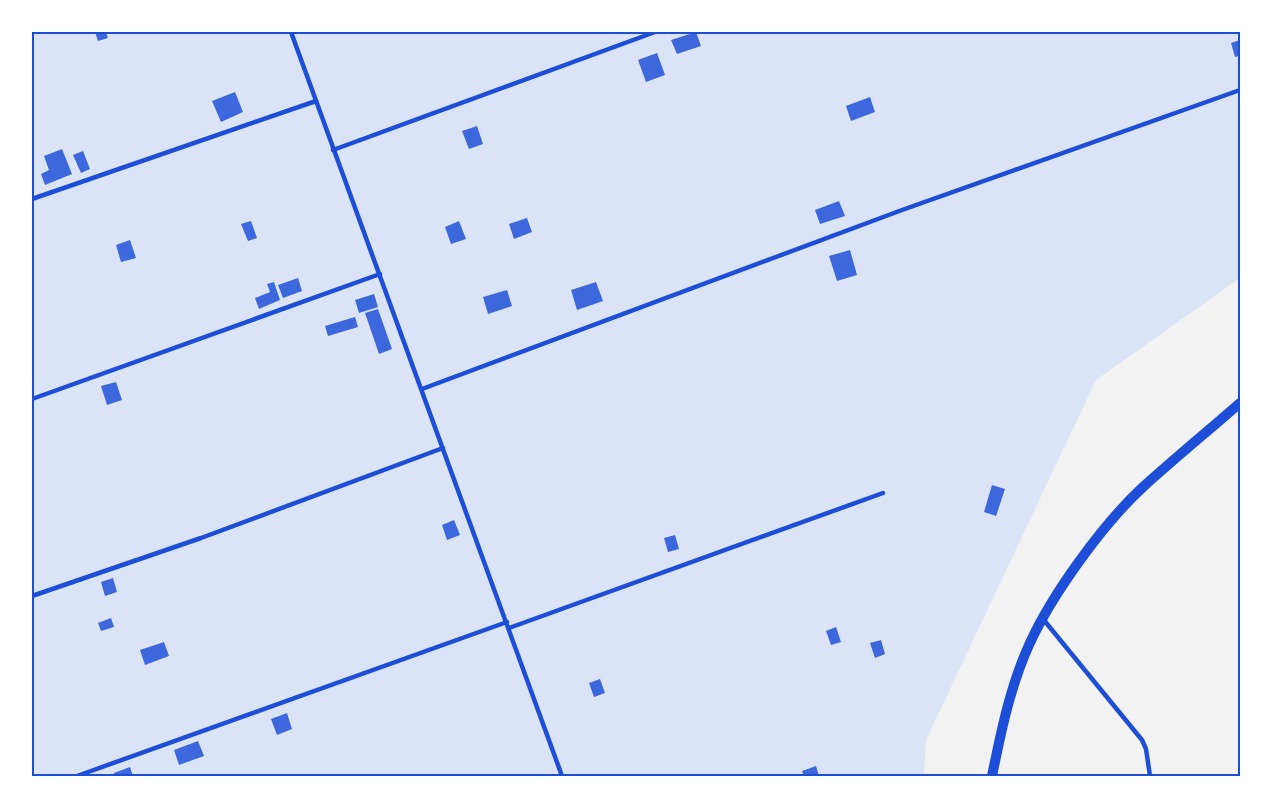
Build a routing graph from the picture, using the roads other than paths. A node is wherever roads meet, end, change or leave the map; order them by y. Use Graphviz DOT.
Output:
graph roads {
  1 [pos="291,32"];
  2 [pos="654,32"];
  3 [pos="1240,90"];
  4 [pos="316,101"];
  5 [pos="333,150"];
  6 [pos="32,199"];
  7 [pos="380,274"];
  8 [pos="422,389"];
  9 [pos="32,399"];
  10 [pos="1240,403"];
  11 [pos="443,448"];
  12 [pos="883,493"];
  13 [pos="32,596"];
  14 [pos="1043,619"];
  15 [pos="507,622"];
  16 [pos="509,628"];
  17 [pos="77,777"];
  18 [pos="562,777"];
  19 [pos="992,777"];
  20 [pos="1150,777"];
  1 -- 4 [label="lane"];
  2 -- 5 [label="lane"];
  3 -- 8 [label="lane"];
  4 -- 5 [label="lane"];
  4 -- 6 [label="lane"];
  5 -- 7 [label="lane"];
  7 -- 8 [label="lane"];
  7 -- 9 [label="lane"];
  8 -- 11 [label="lane"];
  10 -- 14 [label="street"];
  11 -- 13 [label="lane"];
  11 -- 15 [label="lane"];
  12 -- 16 [label="lane"];
  14 -- 19 [label="street"];
  14 -- 20 [label="lane"];
  15 -- 16 [label="lane"];
  15 -- 17 [label="lane"];
  16 -- 18 [label="lane"];
}
